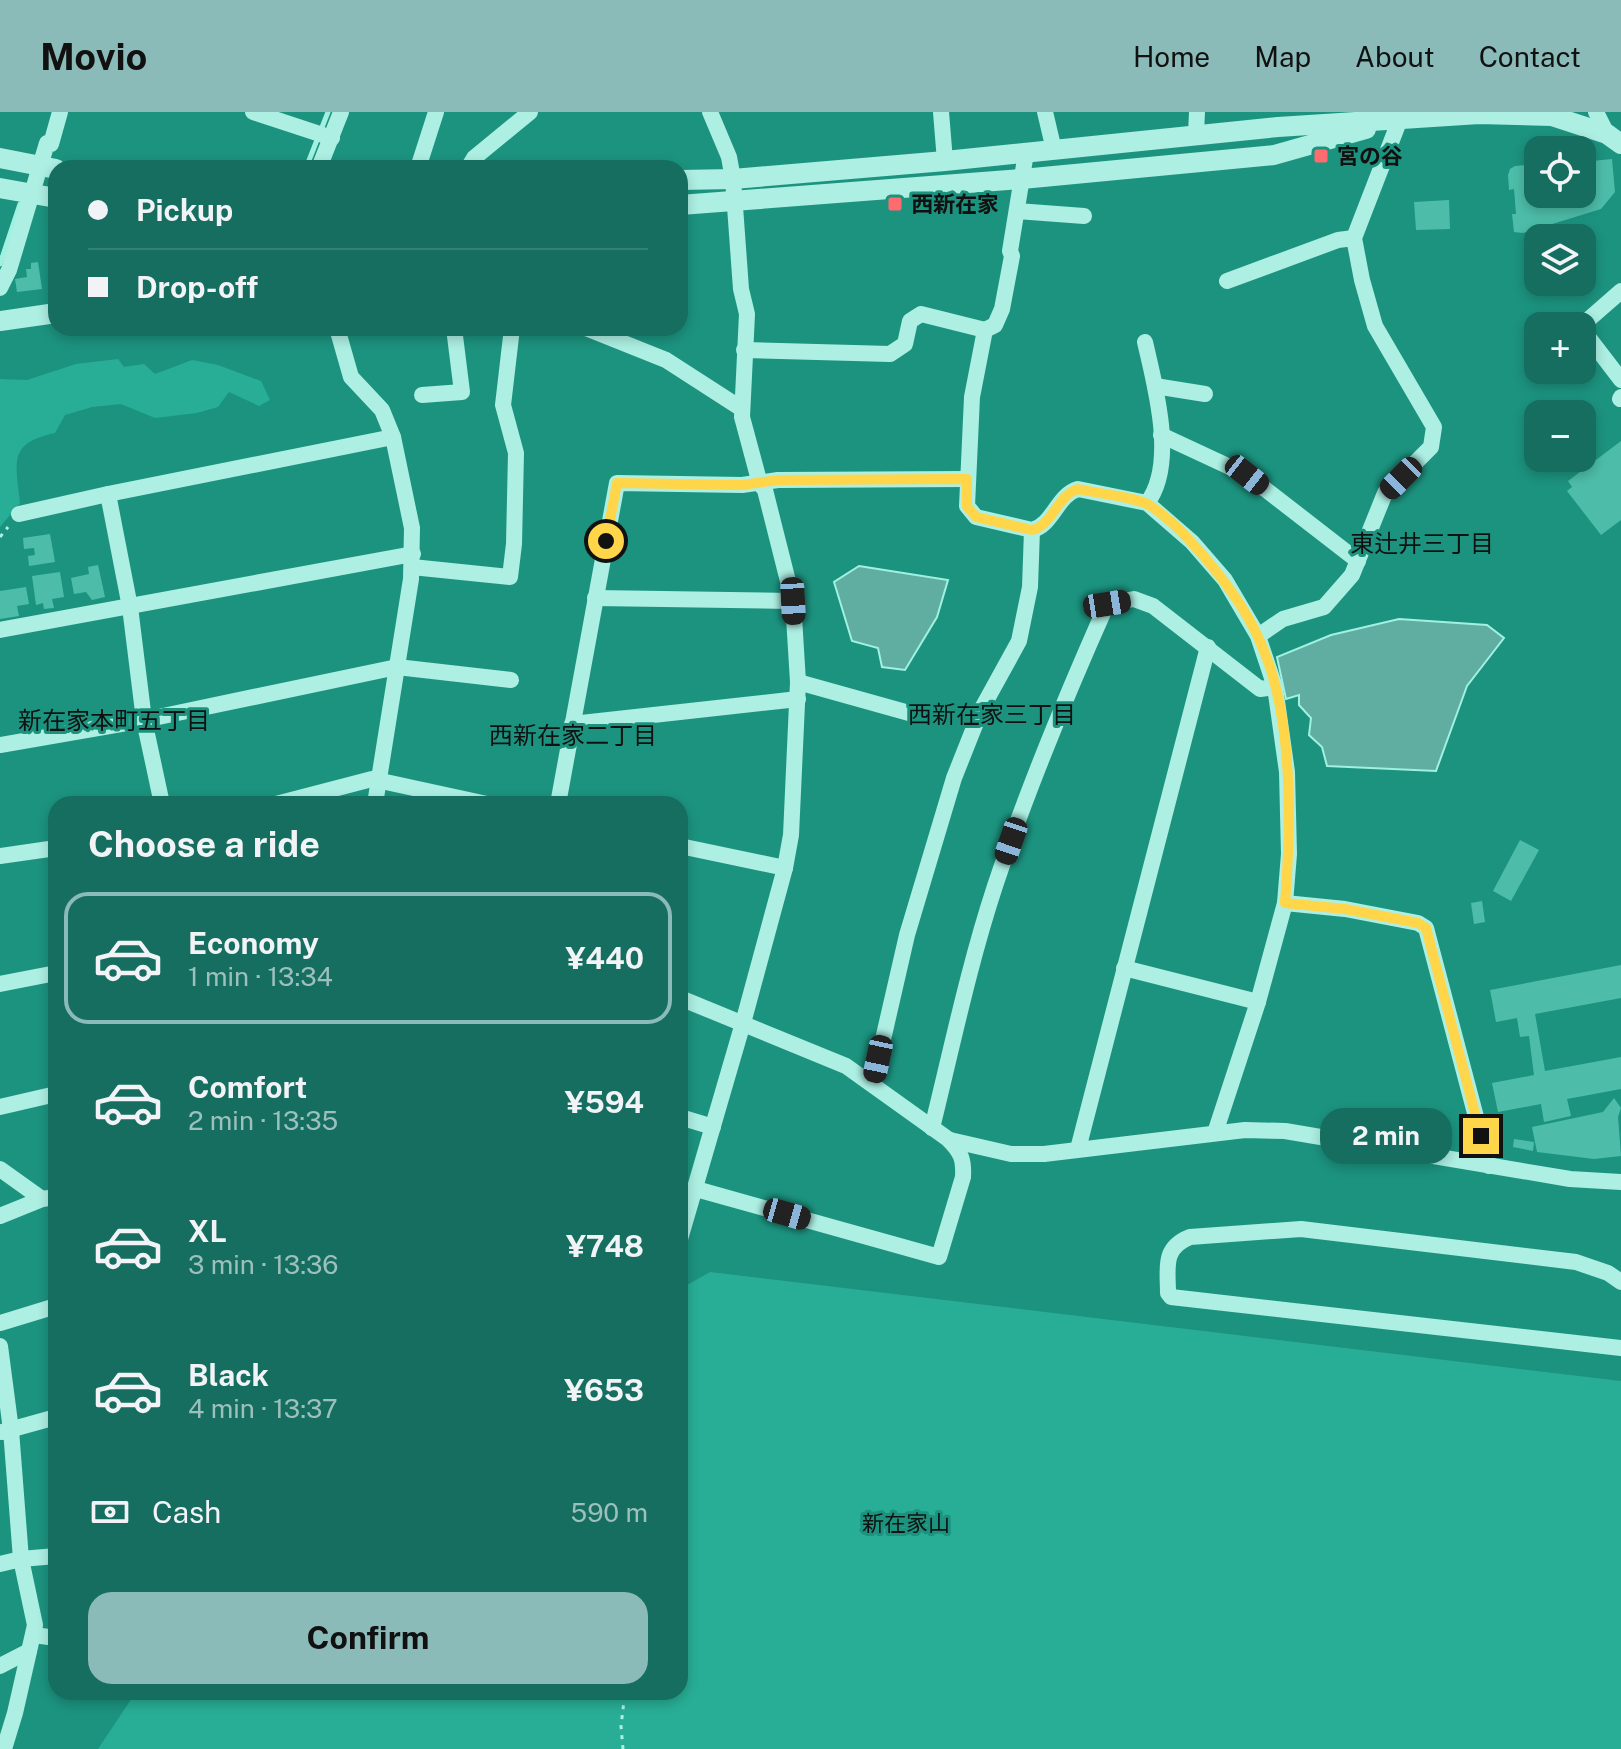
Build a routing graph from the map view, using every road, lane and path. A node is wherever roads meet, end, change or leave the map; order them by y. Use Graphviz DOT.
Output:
graph roads {
  1 [pos="51,112"];
  2 [pos="60,112"];
  3 [pos="253,112"];
  4 [pos="341,112"];
  5 [pos="436,112"];
  6 [pos="530,112"];
  7 [pos="710,112"];
  8 [pos="941,112"];
  9 [pos="1045,112"];
  10 [pos="1197,112"];
  11 [pos="1596,112"];
  12 [pos="1282,119"];
  13 [pos="1400,119"];
  14 [pos="1196,134"];
  15 [pos="332,138"];
  16 [pos="1614,139"];
  17 [pos="47,143"];
  18 [pos="1054,150"];
  19 [pos="1026,153"];
  20 [pos="0,158"];
  21 [pos="322,160"];
  22 [pos="421,160"];
  23 [pos="473,160"];
  24 [pos="945,161"];
  25 [pos="48,167"];
  26 [pos="733,179"];
  27 [pos="1022,179"];
  28 [pos="688,180"];
  29 [pos="0,188"];
  30 [pos="31,195"];
  31 [pos="48,197"];
  32 [pos="734,202"];
  33 [pos="688,205"];
  34 [pos="1017,211"];
  35 [pos="1084,216"];
  36 [pos="1354,238"];
  37 [pos="1227,281"];
  38 [pos="0,288"];
  39 [pos="1621,291"];
  40 [pos="48,314"];
  41 [pos="1596,314"];
  42 [pos="0,321"];
  43 [pos="980,328"];
  44 [pos="339,336"];
  45 [pos="455,336"];
  46 [pos="511,336"];
  47 [pos="606,336"];
  48 [pos="1145,342"];
  49 [pos="1596,348"];
  50 [pos="749,350"];
  51 [pos="1621,380"];
  52 [pos="1155,386"];
  53 [pos="1205,394"];
  54 [pos="422,395"];
  55 [pos="742,409"];
  56 [pos="1161,435"];
  57 [pos="393,437"];
  58 [pos="961,479"];
  59 [pos="769,482"];
  60 [pos="108,494"];
  61 [pos="1147,503"];
  62 [pos="19,514"];
  63 [pos="1032,530"];
  64 [pos="413,561"];
  65 [pos="1358,561"];
  66 [pos="595,598"];
  67 [pos="793,601"];
  68 [pos="130,607"];
  69 [pos="0,630"];
  70 [pos="1258,636"];
  71 [pos="1208,647"];
  72 [pos="397,667"];
  73 [pos="511,680"];
  74 [pos="1275,687"];
  75 [pos="798,691"];
  76 [pos="909,713"];
  77 [pos="144,720"];
  78 [pos="572,724"];
  79 [pos="0,745"];
  80 [pos="379,781"];
  81 [pos="160,796"];
  82 [pos="307,796"];
  83 [pos="376,796"];
  84 [pos="449,796"];
  85 [pos="559,796"];
  86 [pos="688,848"];
  87 [pos="48,849"];
  88 [pos="0,856"];
  89 [pos="785,868"];
  90 [pos="1285,903"];
  91 [pos="1124,968"];
  92 [pos="48,975"];
  93 [pos="0,984"];
  94 [pos="688,1001"];
  95 [pos="1258,1002"];
  96 [pos="743,1023"];
  97 [pos="873,1083"];
  98 [pos="48,1096"];
  99 [pos="0,1107"];
  100 [pos="688,1119"];
  101 [pos="713,1127"];
  102 [pos="932,1128"];
  103 [pos="1215,1133"];
  104 [pos="948,1139"];
  105 [pos="1078,1149"];
  106 [pos="1489,1166"];
  107 [pos="0,1169"];
  108 [pos="1621,1182"];
  109 [pos="690,1194"];
  110 [pos="48,1197"];
  111 [pos="48,1198"];
  112 [pos="0,1216"];
  113 [pos="1621,1282"];
  114 [pos="48,1308"];
  115 [pos="0,1323"];
  116 [pos="0,1346"];
  117 [pos="1621,1348"];
  118 [pos="48,1419"];
  119 [pos="5,1431"];
  120 [pos="48,1557"];
  121 [pos="21,1559"];
  122 [pos="0,1564"];
  123 [pos="48,1640"];
  124 [pos="32,1643"];
  125 [pos="0,1666"];
  126 [pos="624,1700"];
  127 [pos="4,1749"];
  128 [pos="623,1749"];
  1 -- 17 [label="street"];
  2 -- 17 [label="street"];
  3 -- 15 [label="street"];
  4 -- 15 [label="street"];
  5 -- 22 [label="street"];
  6 -- 23 [label="street"];
  7 -- 26 [label="street"];
  8 -- 24 [label="street"];
  9 -- 18 [label="street"];
  10 -- 14 [label="street"];
  11 -- 16 [label="street"];
  12 -- 13 [label="street"];
  12 -- 14 [label="street"];
  13 -- 16 [label="street"];
  13 -- 27 [label="street"];
  13 -- 36 [label="street"];
  14 -- 18 [label="street"];
  15 -- 21 [label="street"];
  17 -- 25 [label="street"];
  18 -- 19 [label="street"];
  19 -- 24 [label="street"];
  19 -- 27 [label="street"];
  20 -- 25 [label="street"];
  24 -- 26 [label="street"];
  25 -- 30 [label="street"];
  26 -- 28 [label="street"];
  26 -- 32 [label="street"];
  27 -- 32 [label="street"];
  27 -- 34 [label="street"];
  29 -- 30 [label="street"];
  30 -- 31 [label="street"];
  30 -- 38 [label="street"];
  32 -- 33 [label="street"];
  32 -- 50 [label="street"];
  34 -- 35 [label="street"];
  34 -- 43 [label="street"];
  36 -- 37 [label="street"];
  36 -- 65 [label="street"];
  39 -- 41 [label="street"];
  40 -- 42 [label="street"];
  43 -- 50 [label="street"];
  43 -- 58 [label="street"];
  44 -- 57 [label="street"];
  45 -- 54 [label="street"];
  46 -- 64 [label="street"];
  47 -- 55 [label="street"];
  48 -- 52 [label="street"];
  49 -- 51 [label="street"];
  50 -- 55 [label="street"];
  52 -- 53 [label="street"];
  52 -- 56 [label="street"];
  55 -- 59 [label="street"];
  56 -- 61 [label="street"];
  56 -- 65 [label="street"];
  57 -- 60 [label="street"];
  57 -- 64 [label="street"];
  58 -- 59 [label="street"];
  58 -- 63 [label="street"];
  59 -- 66 [label="street"];
  59 -- 67 [label="street"];
  60 -- 62 [label="street"];
  60 -- 68 [label="street"];
  61 -- 63 [label="street"];
  61 -- 70 [label="street"];
  63 -- 97 [label="street"];
  64 -- 68 [label="street"];
  64 -- 72 [label="street"];
  65 -- 70 [label="street"];
  66 -- 67 [label="street"];
  66 -- 78 [label="street"];
  67 -- 75 [label="street"];
  68 -- 69 [label="street"];
  68 -- 77 [label="street"];
  70 -- 74 [label="street"];
  71 -- 74 [label="street"];
  71 -- 91 [label="street"];
  71 -- 102 [label="street"];
  72 -- 73 [label="street"];
  72 -- 77 [label="street"];
  72 -- 80 [label="street"];
  74 -- 90 [label="street"];
  75 -- 76 [label="street"];
  75 -- 78 [label="street"];
  75 -- 89 [label="street"];
  77 -- 79 [label="street"];
  77 -- 81 [label="street"];
  78 -- 85 [label="street"];
  80 -- 82 [label="street"];
  80 -- 83 [label="street"];
  80 -- 84 [label="street"];
  86 -- 89 [label="street"];
  87 -- 88 [label="street"];
  89 -- 96 [label="street"];
  90 -- 95 [label="street"];
  90 -- 106 [label="street"];
  91 -- 95 [label="street"];
  91 -- 105 [label="street"];
  92 -- 93 [label="street"];
  94 -- 96 [label="street"];
  95 -- 103 [label="street"];
  96 -- 97 [label="street"];
  96 -- 101 [label="street"];
  97 -- 102 [label="street"];
  98 -- 99 [label="street"];
  100 -- 101 [label="street"];
  101 -- 109 [label="street"];
  102 -- 104 [label="street"];
  103 -- 105 [label="street"];
  103 -- 106 [label="street"];
  104 -- 105 [label="street"];
  104 -- 109 [label="street"];
  106 -- 108 [label="street"];
  107 -- 110 [label="street"];
  111 -- 112 [label="street"];
  113 -- 117 [label="street"];
  114 -- 115 [label="street"];
  116 -- 119 [label="street"];
  118 -- 119 [label="street"];
  119 -- 121 [label="street"];
  120 -- 121 [label="street"];
  121 -- 122 [label="street"];
  121 -- 124 [label="street"];
  123 -- 124 [label="street"];
  124 -- 125 [label="street"];
  124 -- 127 [label="street"];
  126 -- 128 [label="path"];
}
